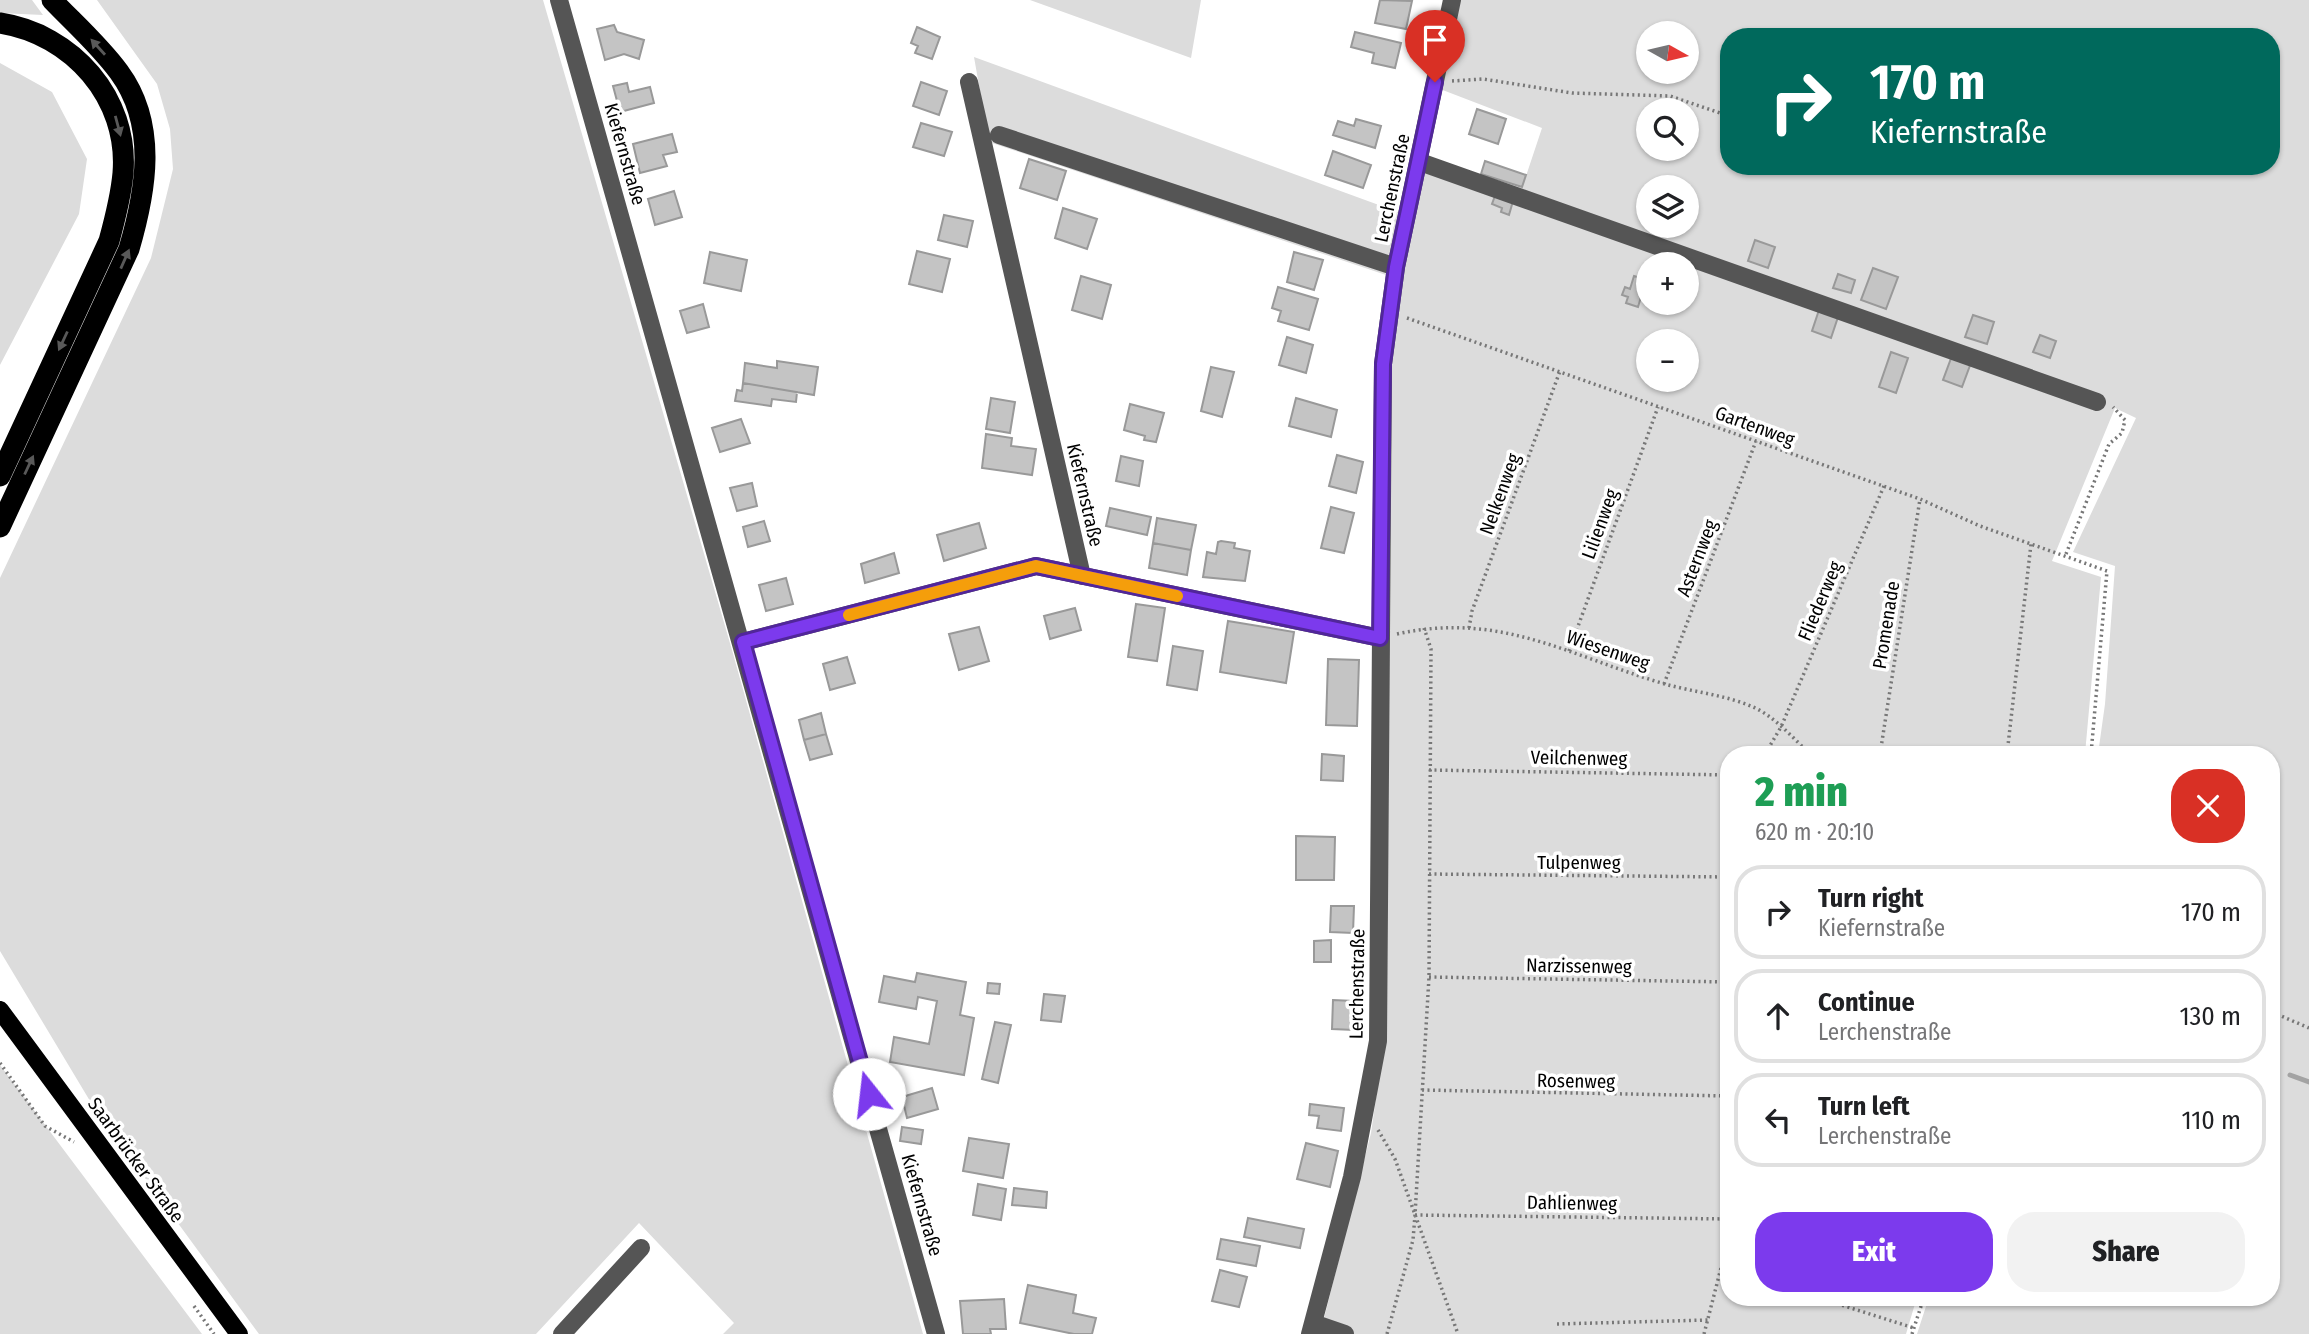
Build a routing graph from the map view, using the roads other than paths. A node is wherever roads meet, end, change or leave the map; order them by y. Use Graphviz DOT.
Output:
graph roads {
  1 [pos="52,0"];
  2 [pos="559,0"];
  3 [pos="1452,0"];
  4 [pos="0,23"];
  5 [pos="969,82"];
  6 [pos="999,135"];
  7 [pos="1420,162"];
  8 [pos="1396,267"];
  9 [pos="2097,402"];
  10 [pos="0,475"];
  11 [pos="0,527"];
  12 [pos="1082,576"];
  13 [pos="1380,638"];
  14 [pos="743,642"];
  15 [pos="0,1010"];
  16 [pos="641,1248"];
  17 [pos="1311,1328"];
  18 [pos="239,1334"];
  19 [pos="562,1334"];
  20 [pos="936,1334"];
  21 [pos="1345,1334"];
  11 -- 1 [label="highway, one-way"];
  2 -- 14 [label="street, Kiefernstraße"];
  3 -- 7 [label="street, Lerchenstraße"];
  4 -- 10 [label="highway, one-way"];
  5 -- 12 [label="street, Kiefernstraße"];
  6 -- 8 [label="street"];
  7 -- 8 [label="street, Lerchenstraße"];
  7 -- 9 [label="street"];
  8 -- 13 [label="street, Lerchenstraße"];
  12 -- 13 [label="street"];
  12 -- 14 [label="street, Kiefernstraße"];
  13 -- 17 [label="street, Lerchenstraße"];
  14 -- 20 [label="street, Kiefernstraße"];
  15 -- 18 [label="main road, Saarbrücker Straße"];
  16 -- 19 [label="street"];
  17 -- 21 [label="street, Lerchenstraße"];
}
